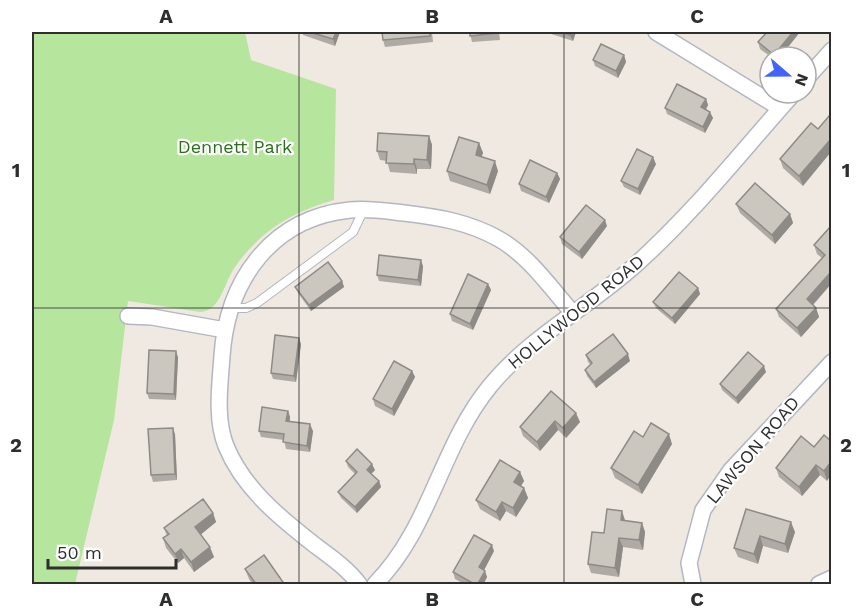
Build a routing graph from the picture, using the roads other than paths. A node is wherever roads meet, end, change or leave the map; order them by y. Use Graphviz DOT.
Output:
graph roads {
  1 [pos="656,32"];
  2 [pos="831,50"];
  3 [pos="818,65"];
  4 [pos="783,105"];
  5 [pos="780,108"];
  6 [pos="364,209"];
  7 [pos="230,308"];
  8 [pos="572,312"];
  9 [pos="128,316"];
  10 [pos="225,330"];
  11 [pos="831,362"];
  12 [pos="831,578"];
  13 [pos="359,585"];
  14 [pos="375,585"];
  15 [pos="693,585"];
  16 [pos="819,585"];
  1 -- 5 [label="street"];
  2 -- 3 [label="street"];
  4 -- 5 [label="street, HOLLYWOOD ROAD"];
  5 -- 8 [label="street, HOLLYWOOD ROAD"];
  6 -- 7 [label="lane"];
  6 -- 7 [label="street"];
  6 -- 8 [label="street"];
  7 -- 10 [label="street"];
  8 -- 14 [label="street, HOLLYWOOD ROAD"];
  9 -- 10 [label="street"];
  10 -- 13 [label="street"];
  11 -- 15 [label="street, LAWSON ROAD"];
  12 -- 16 [label="street"];
}
